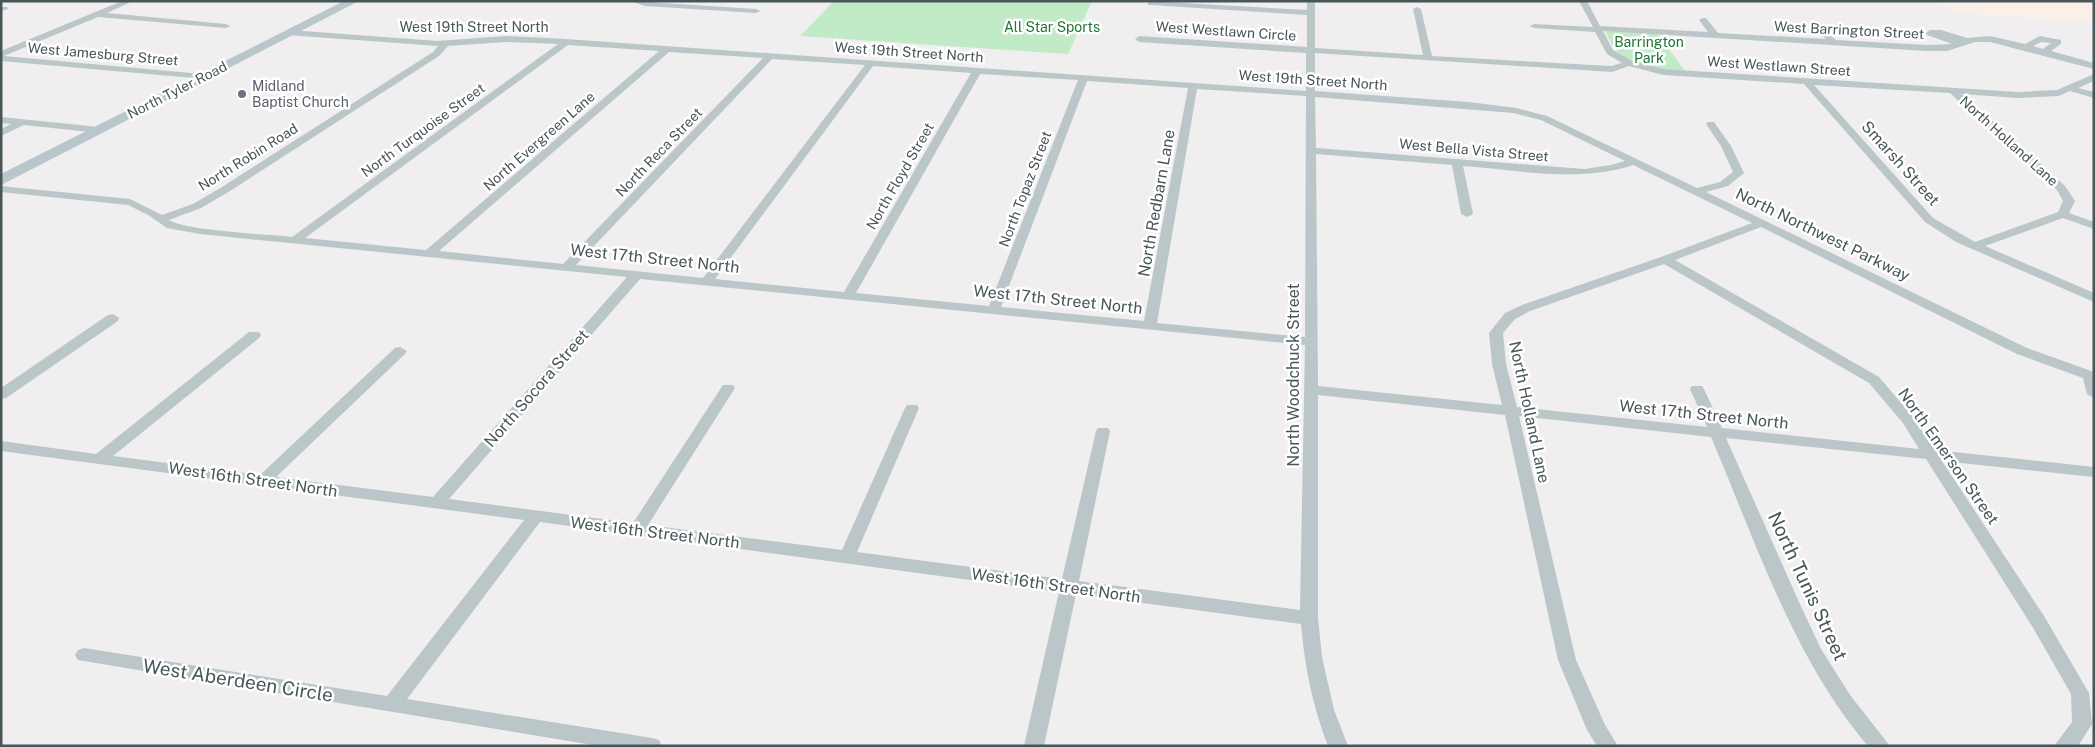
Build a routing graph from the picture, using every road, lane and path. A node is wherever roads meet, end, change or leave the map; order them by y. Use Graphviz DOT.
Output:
graph roads {
  1 [pos="129,1"];
  2 [pos="354,1"];
  3 [pos="634,1"];
  4 [pos="1583,1"];
  5 [pos="1151,3"];
  6 [pos="1311,7"];
  7 [pos="1417,9"];
  8 [pos="756,11"];
  9 [pos="96,15"];
  10 [pos="1703,20"];
  11 [pos="226,26"];
  12 [pos="1534,26"];
  13 [pos="1817,26"];
  14 [pos="1598,29"];
  15 [pos="290,33"];
  16 [pos="1715,35"];
  17 [pos="1139,39"];
  18 [pos="566,42"];
  19 [pos="1834,43"];
  20 [pos="445,44"];
  21 [pos="2026,47"];
  22 [pos="667,49"];
  23 [pos="1311,50"];
  24 [pos="2044,52"];
  25 [pos="1,54"];
  26 [pos="770,56"];
  27 [pos="1,58"];
  28 [pos="1428,58"];
  29 [pos="871,63"];
  30 [pos="1629,63"];
  31 [pos="2094,66"];
  32 [pos="977,71"];
  33 [pos="202,77"];
  34 [pos="2094,77"];
  35 [pos="1084,78"];
  36 [pos="1807,82"];
  37 [pos="1193,86"];
  38 [pos="2076,87"];
  39 [pos="2094,88"];
  40 [pos="1953,92"];
  41 [pos="1311,94"];
  42 [pos="2094,95"];
  43 [pos="1526,112"];
  44 [pos="1,120"];
  45 [pos="24,122"];
  46 [pos="1711,124"];
  47 [pos="100,130"];
  48 [pos="1,133"];
  49 [pos="1311,151"];
  50 [pos="1634,161"];
  51 [pos="1457,162"];
  52 [pos="1,180"];
  53 [pos="1,189"];
  54 [pos="1696,192"];
  55 [pos="1467,214"];
  56 [pos="2063,214"];
  57 [pos="161,219"];
  58 [pos="1762,224"];
  59 [pos="2094,226"];
  60 [pos="295,240"];
  61 [pos="1976,246"];
  62 [pos="429,254"];
  63 [pos="1665,260"];
  64 [pos="567,267"];
  65 [pos="637,274"];
  66 [pos="707,281"];
  67 [pos="848,295"];
  68 [pos="2094,298"];
  69 [pos="994,310"];
  70 [pos="113,318"];
  71 [pos="1150,326"];
  72 [pos="254,335"];
  73 [pos="1312,342"];
  74 [pos="400,352"];
  75 [pos="2091,377"];
  76 [pos="728,388"];
  77 [pos="1697,389"];
  78 [pos="1312,390"];
  79 [pos="2094,394"];
  80 [pos="1,395"];
  81 [pos="912,408"];
  82 [pos="1511,411"];
  83 [pos="1103,431"];
  84 [pos="1717,433"];
  85 [pos="1,446"];
  86 [pos="1931,455"];
  87 [pos="99,459"];
  88 [pos="2094,472"];
  89 [pos="264,480"];
  90 [pos="437,503"];
  91 [pos="536,516"];
  92 [pos="637,530"];
  93 [pos="847,557"];
  94 [pos="1069,586"];
  95 [pos="1308,618"];
  96 [pos="84,655"];
  97 [pos="392,704"];
  98 [pos="652,746"];
  99 [pos="1034,746"];
  100 [pos="1338,746"];
  101 [pos="1608,746"];
  102 [pos="1880,746"];
  103 [pos="2064,746"];
  1 -- 9 [label="street"];
  2 -- 15 [label="main road, North Tyler Road"];
  3 -- 8 [label="street"];
  4 -- 14 [label="street"];
  5 -- 6 [label="street"];
  6 -- 23 [label="street, North Woodchuck Street"];
  7 -- 28 [label="street"];
  9 -- 11 [label="street"];
  9 -- 25 [label="street"];
  10 -- 16 [label="street"];
  12 -- 14 [label="street, West Barrington Street"];
  13 -- 19 [label="street"];
  14 -- 16 [label="street, West Barrington Street"];
  14 -- 30 [label="street"];
  15 -- 20 [label="street, West 19th Street North"];
  15 -- 33 [label="main road, North Tyler Road"];
  16 -- 19 [label="street, West Barrington Street"];
  17 -- 23 [label="street, West Westlawn Circle"];
  18 -- 20 [label="street, West 19th Street North"];
  18 -- 22 [label="street, West 19th Street North"];
  18 -- 60 [label="street, North Turquoise Street"];
  19 -- 21 [label="street, West Barrington Street"];
  20 -- 57 [label="street, North Robin Road"];
  21 -- 24 [label="street, West Barrington Street"];
  21 -- 24 [label="street"];
  22 -- 26 [label="street, West 19th Street North"];
  22 -- 62 [label="street, North Evergreen Lane"];
  23 -- 28 [label="street, West Westlawn Street"];
  23 -- 41 [label="street, North Woodchuck Street"];
  24 -- 31 [label="street, West Barrington Street"];
  26 -- 29 [label="street, West 19th Street North"];
  26 -- 64 [label="street, North Reca Street"];
  27 -- 33 [label="street, West Jamesburg Street"];
  28 -- 30 [label="street, West Westlawn Street"];
  29 -- 32 [label="street, West 19th Street North"];
  29 -- 66 [label="street"];
  30 -- 36 [label="street, West Westlawn Street"];
  32 -- 35 [label="street, West 19th Street North"];
  32 -- 67 [label="street, North Floyd Street"];
  33 -- 47 [label="main road, North Tyler Road"];
  34 -- 38 [label="street, West Westlawn Street"];
  35 -- 37 [label="street, West 19th Street North"];
  35 -- 69 [label="street, North Topaz Street"];
  36 -- 40 [label="street, West Westlawn Street"];
  36 -- 61 [label="street, Smarsh Street"];
  37 -- 41 [label="street, West 19th Street North"];
  37 -- 71 [label="street, North Redbarn Lane"];
  38 -- 39 [label="street"];
  38 -- 40 [label="street, West Westlawn Street"];
  38 -- 42 [label="street"];
  40 -- 56 [label="street, North Holland Lane"];
  41 -- 43 [label="street, West 19th Street North"];
  41 -- 49 [label="street, North Woodchuck Street"];
  43 -- 50 [label="street, North Northwest Parkway"];
  44 -- 45 [label="street"];
  45 -- 47 [label="street"];
  45 -- 48 [label="street"];
  46 -- 54 [label="street"];
  47 -- 52 [label="main road, North Tyler Road"];
  49 -- 51 [label="street, West Bella Vista Street"];
  49 -- 73 [label="street, North Woodchuck Street"];
  50 -- 51 [label="street, West Bella Vista Street"];
  50 -- 54 [label="street, North Northwest Parkway"];
  51 -- 55 [label="street"];
  53 -- 57 [label="street, West 17th Street North"];
  54 -- 58 [label="street, North Northwest Parkway"];
  56 -- 59 [label="street"];
  56 -- 61 [label="street"];
  57 -- 60 [label="street, West 17th Street North"];
  58 -- 63 [label="street, North Holland Lane"];
  58 -- 75 [label="street, North Northwest Parkway"];
  60 -- 62 [label="street, West 17th Street North"];
  61 -- 68 [label="street, Smarsh Street"];
  62 -- 64 [label="street, West 17th Street North"];
  63 -- 82 [label="street, North Holland Lane"];
  63 -- 86 [label="street, North Emerson Street"];
  64 -- 65 [label="street, West 17th Street North"];
  65 -- 66 [label="street, West 17th Street North"];
  65 -- 90 [label="street, North Socora Street"];
  66 -- 67 [label="street, West 17th Street North"];
  67 -- 69 [label="street, West 17th Street North"];
  69 -- 71 [label="street, West 17th Street North"];
  70 -- 80 [label="street"];
  71 -- 73 [label="street, West 17th Street North"];
  72 -- 87 [label="street"];
  73 -- 78 [label="street, North Woodchuck Street"];
  74 -- 89 [label="street"];
  75 -- 79 [label="street, North Northwest Parkway"];
  76 -- 92 [label="street"];
  77 -- 84 [label="street, North Tunis Street"];
  78 -- 82 [label="street, West 17th Street North"];
  78 -- 95 [label="street, North Woodchuck Street"];
  81 -- 93 [label="street"];
  82 -- 84 [label="street, West 17th Street North"];
  82 -- 101 [label="street, North Holland Lane"];
  83 -- 94 [label="street"];
  84 -- 86 [label="street, West 17th Street North"];
  84 -- 102 [label="street, North Tunis Street"];
  85 -- 87 [label="street, West 16th Street North"];
  86 -- 88 [label="street, West 17th Street North"];
  86 -- 103 [label="street, North Emerson Street"];
  87 -- 89 [label="street, West 16th Street North"];
  89 -- 90 [label="street, West 16th Street North"];
  90 -- 91 [label="street, West 16th Street North"];
  91 -- 92 [label="street, West 16th Street North"];
  91 -- 97 [label="street"];
  92 -- 93 [label="street, West 16th Street North"];
  93 -- 94 [label="street, West 16th Street North"];
  94 -- 95 [label="street, West 16th Street North"];
  94 -- 99 [label="street"];
  95 -- 100 [label="street, North Woodchuck Street"];
  96 -- 97 [label="street, West Aberdeen Circle"];
  97 -- 98 [label="street, West Aberdeen Circle"];
}
